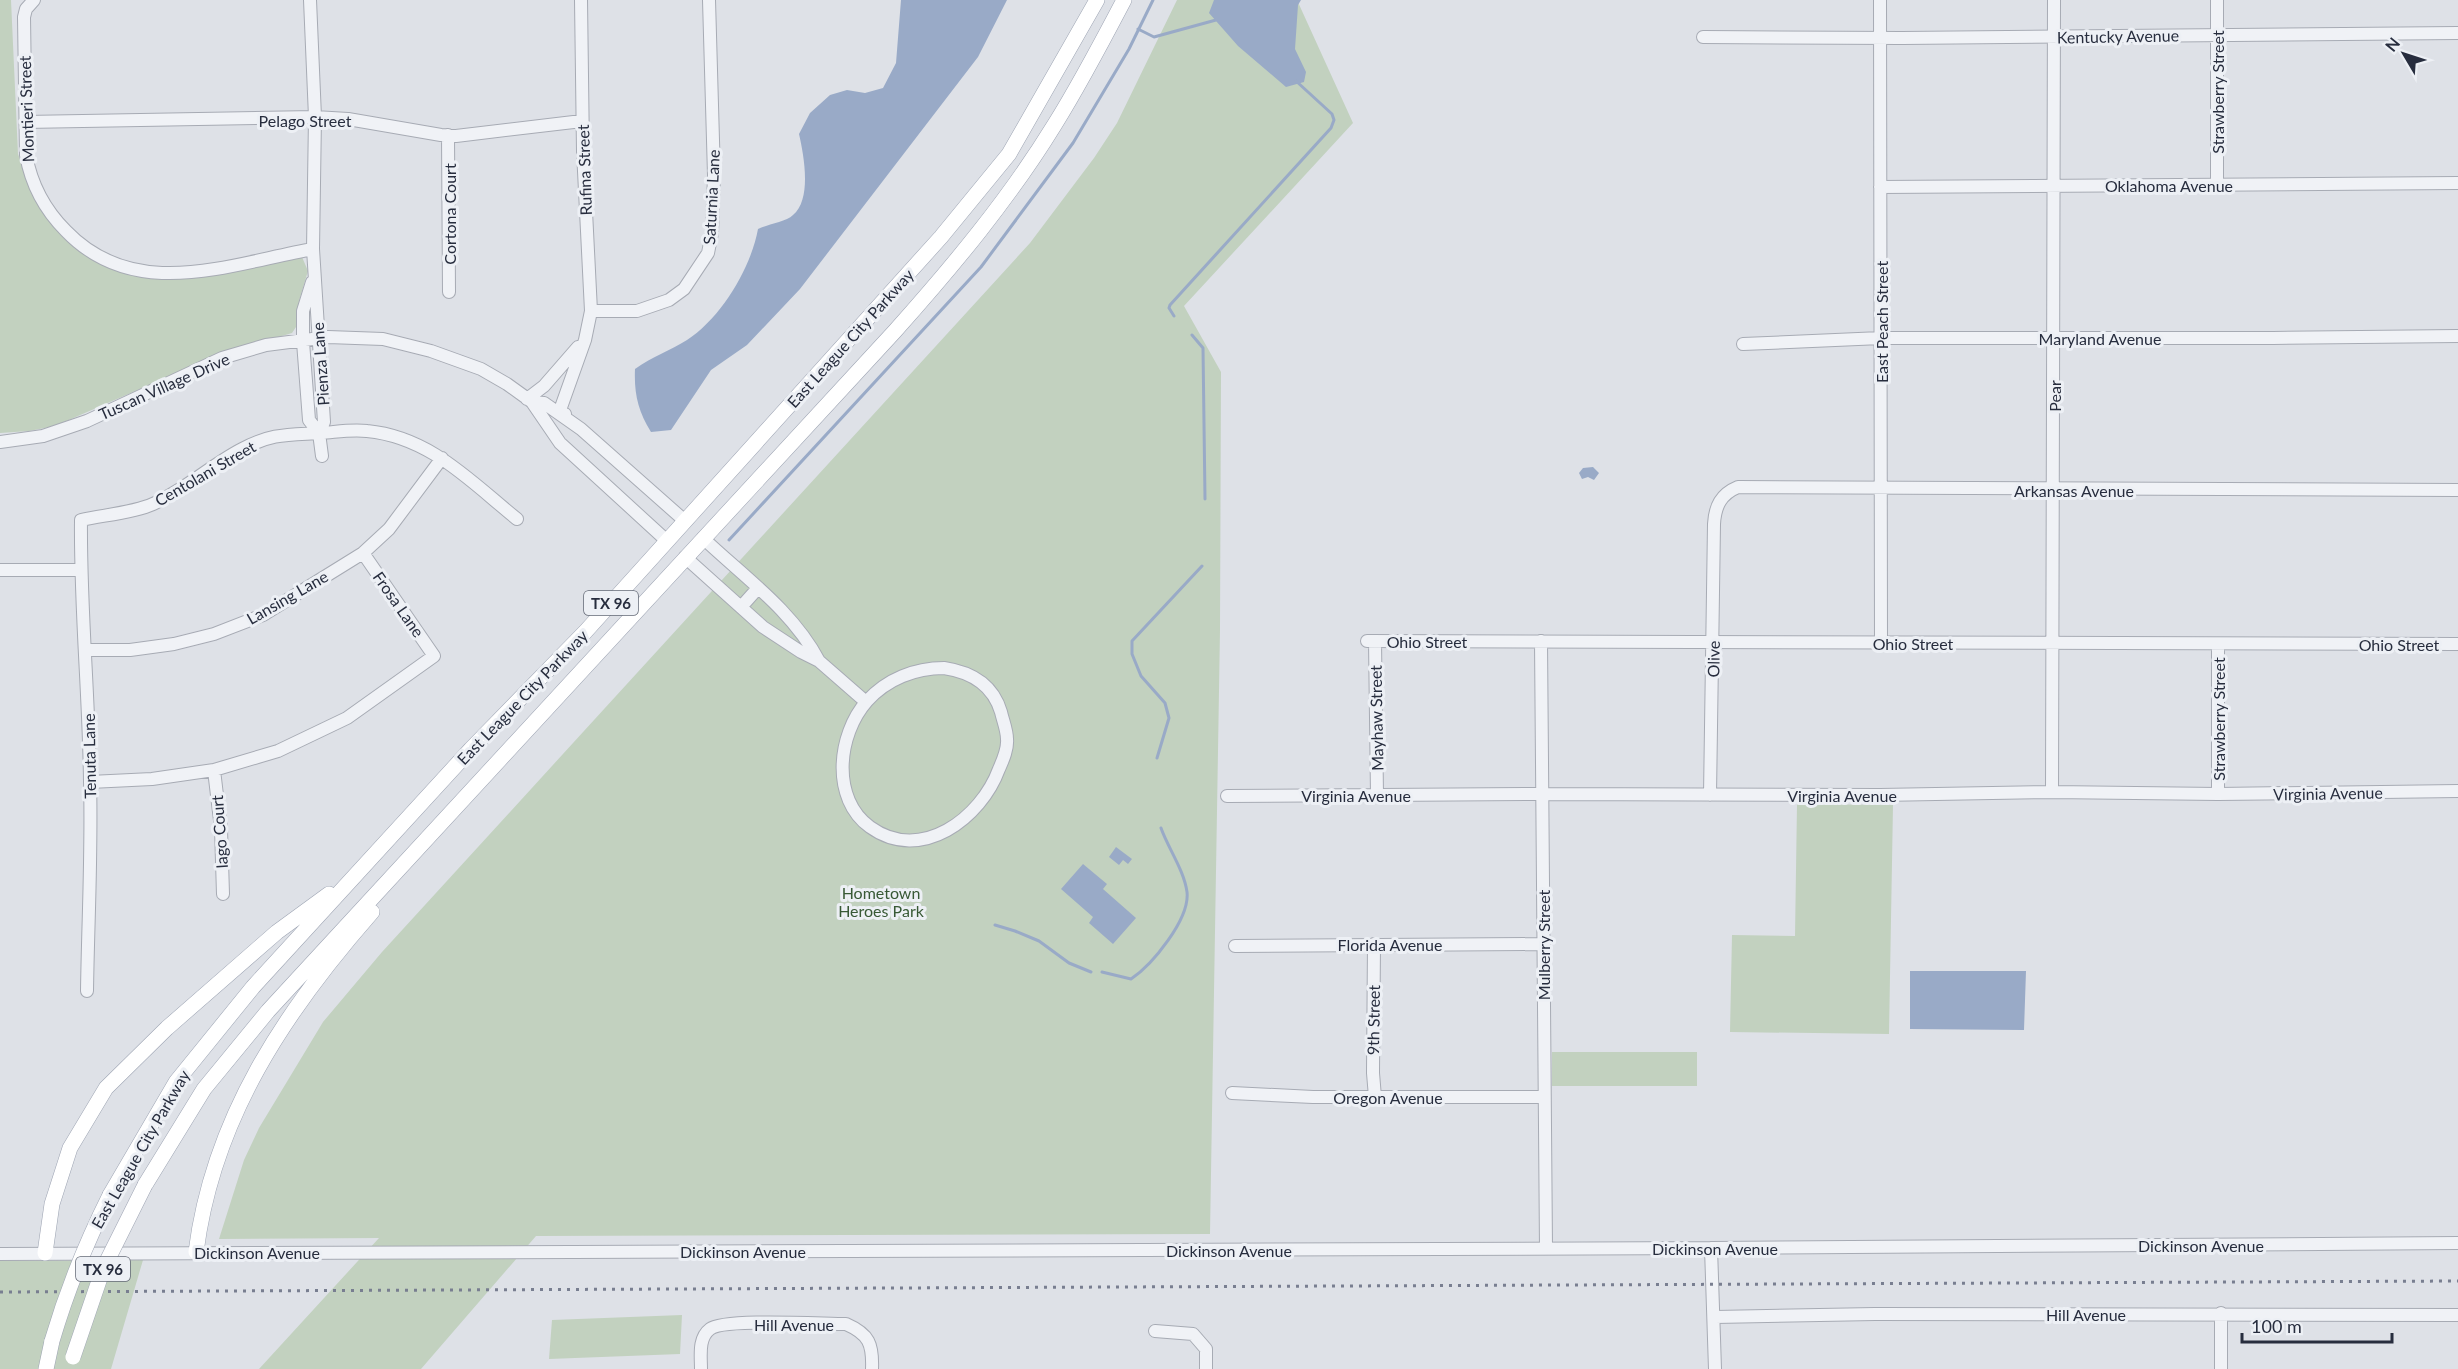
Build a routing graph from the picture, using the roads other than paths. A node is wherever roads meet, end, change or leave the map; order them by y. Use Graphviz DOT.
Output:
graph roads {
  1 [pos="310,0"];
  2 [pos="581,0"];
  3 [pos="709,0"];
  4 [pos="1097,0"];
  5 [pos="1124,0"];
  6 [pos="1880,0"];
  7 [pos="2054,0"];
  8 [pos="2217,0"];
  9 [pos="32,2"];
  10 [pos="2458,33"];
  11 [pos="2217,35"];
  12 [pos="1703,37"];
  13 [pos="2054,37"];
  14 [pos="1880,38"];
  15 [pos="315,117"];
  16 [pos="582,121"];
  17 [pos="25,122"];
  18 [pos="448,135"];
  19 [pos="2458,183"];
  20 [pos="2217,184"];
  21 [pos="2054,186"];
  22 [pos="1880,188"];
  23 [pos="313,249"];
  24 [pos="314,276"];
  25 [pos="449,292"];
  26 [pos="591,311"];
  27 [pos="2458,336"];
  28 [pos="1881,338"];
  29 [pos="2054,338"];
  30 [pos="318,340"];
  31 [pos="585,340"];
  32 [pos="303,342"];
  33 [pos="1743,344"];
  34 [pos="530,400"];
  35 [pos="559,413"];
  36 [pos="319,433"];
  37 [pos="0,442"];
  38 [pos="322,456"];
  39 [pos="442,458"];
  40 [pos="1880,489"];
  41 [pos="2054,490"];
  42 [pos="2458,490"];
  43 [pos="517,519"];
  44 [pos="81,520"];
  45 [pos="685,521"];
  46 [pos="1714,524"];
  47 [pos="703,538"];
  48 [pos="667,541"];
  49 [pos="363,553"];
  50 [pos="685,557"];
  51 [pos="0,570"];
  52 [pos="81,570"];
  53 [pos="758,588"];
  54 [pos="741,607"];
  55 [pos="1371,641"];
  56 [pos="1541,642"];
  57 [pos="1714,642"];
  58 [pos="1881,643"];
  59 [pos="2052,643"];
  60 [pos="2218,644"];
  61 [pos="2458,644"];
  62 [pos="86,650"];
  63 [pos="819,661"];
  64 [pos="866,702"];
  65 [pos="503,754"];
  66 [pos="213,770"];
  67 [pos="90,782"];
  68 [pos="2458,791"];
  69 [pos="2052,792"];
  70 [pos="1543,794"];
  71 [pos="2218,794"];
  72 [pos="1377,795"];
  73 [pos="1710,795"];
  74 [pos="1227,796"];
  75 [pos="360,870"];
  76 [pos="223,894"];
  77 [pos="1374,944"];
  78 [pos="1544,944"];
  79 [pos="1235,946"];
  80 [pos="87,992"];
  81 [pos="1232,1093"];
  82 [pos="1375,1097"];
  83 [pos="1544,1097"];
  84 [pos="2458,1243"];
  85 [pos="1546,1248"];
  86 [pos="1711,1248"];
  87 [pos="196,1252"];
  88 [pos="45,1253"];
  89 [pos="0,1254"];
  90 [pos="2221,1313"];
  91 [pos="2458,1315"];
  92 [pos="1715,1317"];
  93 [pos="1155,1331"];
  94 [pos="72,1363"];
  95 [pos="46,1369"];
  96 [pos="701,1369"];
  97 [pos="872,1369"];
  98 [pos="1206,1369"];
  99 [pos="1715,1369"];
  100 [pos="2222,1369"];
  1 -- 15 [label="street, Pienza Lane"];
  2 -- 16 [label="street, Rufina Street"];
  3 -- 26 [label="street, Saturnia Lane"];
  4 -- 45 [label="main road, East League City Parkway / TX 96"];
  5 -- 47 [label="main road, East League City Parkway / TX 96"];
  6 -- 14 [label="street, East Peach Street"];
  7 -- 13 [label="street, Pear"];
  8 -- 11 [label="street, Strawberry Street"];
  9 -- 17 [label="street, Montieri Street"];
  10 -- 11 [label="street, Kentucky Avenue"];
  11 -- 13 [label="street, Kentucky Avenue"];
  11 -- 20 [label="street, Strawberry Street"];
  12 -- 14 [label="street, Kentucky Avenue"];
  13 -- 14 [label="street, Kentucky Avenue"];
  13 -- 21 [label="street, Pear"];
  14 -- 22 [label="street, East Peach Street"];
  15 -- 17 [label="street, Pelago Street"];
  15 -- 18 [label="street, Pelago Street"];
  15 -- 23 [label="street, Pienza Lane"];
  16 -- 18 [label="street, Pelago Street"];
  16 -- 26 [label="street, Rufina Street"];
  17 -- 23 [label="street, Montieri Street"];
  18 -- 25 [label="street, Cortona Court"];
  19 -- 20 [label="street, Oklahoma Avenue"];
  20 -- 21 [label="street, Oklahoma Avenue"];
  21 -- 22 [label="street, Oklahoma Avenue"];
  21 -- 29 [label="street, Pear"];
  22 -- 28 [label="street, East Peach Street"];
  23 -- 24 [label="street, Pienza Lane"];
  24 -- 30 [label="street, Pienza Lane"];
  24 -- 32 [label="street, Pienza Lane"];
  26 -- 31 [label="street, Rufina Street"];
  27 -- 29 [label="street, Maryland Avenue"];
  28 -- 29 [label="street, Maryland Avenue"];
  28 -- 33 [label="street, Maryland Avenue"];
  28 -- 40 [label="street, East Peach Street"];
  29 -- 41 [label="street, Pear"];
  30 -- 32 [label="street, Tuscan Village Drive"];
  30 -- 34 [label="street, Tuscan Village Drive"];
  30 -- 36 [label="street, Pienza Lane"];
  31 -- 34 [label="street"];
  31 -- 35 [label="street, Rufina Street"];
  32 -- 36 [label="street, Pienza Lane"];
  32 -- 37 [label="street, Tuscan Village Drive"];
  34 -- 35 [label="street, Tuscan Village Drive"];
  34 -- 48 [label="street, Tuscan Village Drive"];
  35 -- 45 [label="street, Tuscan Village Drive"];
  36 -- 38 [label="street"];
  36 -- 39 [label="street, Centolani Street"];
  36 -- 44 [label="street, Centolani Street"];
  39 -- 43 [label="street, Centolani Street"];
  39 -- 49 [label="street, Lansing Lane"];
  40 -- 41 [label="street, Arkansas Avenue"];
  40 -- 46 [label="street, Arkansas Avenue"];
  40 -- 58 [label="street, East Peach Street"];
  41 -- 42 [label="street, Arkansas Avenue"];
  41 -- 59 [label="street, Pear"];
  44 -- 52 [label="street, Tenuta Lane"];
  45 -- 47 [label="main road"];
  45 -- 48 [label="main road, East League City Parkway / TX 96"];
  46 -- 57 [label="street, Olive"];
  47 -- 50 [label="main road, East League City Parkway / TX 96"];
  47 -- 53 [label="street"];
  48 -- 50 [label="main road"];
  48 -- 75 [label="main road, East League City Parkway / TX 96"];
  49 -- 62 [label="street, Lansing Lane"];
  49 -- 66 [label="street, Frosa Lane"];
  50 -- 54 [label="street"];
  50 -- 65 [label="main road, East League City Parkway / TX 96"];
  51 -- 52 [label="street"];
  52 -- 62 [label="street, Tenuta Lane"];
  53 -- 54 [label="street"];
  53 -- 63 [label="street"];
  54 -- 63 [label="street"];
  55 -- 56 [label="street, Ohio Street"];
  55 -- 72 [label="street, Mayhaw Street"];
  56 -- 57 [label="street, Ohio Street"];
  56 -- 70 [label="street, Mulberry Street"];
  57 -- 58 [label="street, Ohio Street"];
  57 -- 73 [label="street, Olive"];
  58 -- 59 [label="street, Ohio Street"];
  59 -- 60 [label="street, Ohio Street"];
  59 -- 69 [label="street, Pear"];
  60 -- 61 [label="street, Ohio Street"];
  60 -- 71 [label="street, Strawberry Street"];
  62 -- 67 [label="street, Tenuta Lane"];
  63 -- 64 [label="street"];
  64 -- 64 [label="street"];
  65 -- 87 [label="main road"];
  65 -- 94 [label="main road, East League City Parkway / TX 96, bridge"];
  66 -- 67 [label="street"];
  66 -- 76 [label="street, Iago Court"];
  67 -- 80 [label="street, Tenuta Lane"];
  68 -- 71 [label="street, Virginia Avenue"];
  69 -- 71 [label="street, Virginia Avenue"];
  69 -- 73 [label="street, Virginia Avenue"];
  70 -- 72 [label="street, Virginia Avenue"];
  70 -- 73 [label="street, Virginia Avenue"];
  70 -- 78 [label="street, Mulberry Street"];
  72 -- 74 [label="street, Virginia Avenue"];
  75 -- 88 [label="main road"];
  75 -- 95 [label="main road, East League City Parkway / TX 96, bridge"];
  77 -- 78 [label="street, Florida Avenue"];
  77 -- 79 [label="street, Florida Avenue"];
  77 -- 82 [label="street, 9th Street"];
  78 -- 83 [label="street, Mulberry Street"];
  81 -- 82 [label="street, Oregon Avenue"];
  82 -- 83 [label="street, Oregon Avenue"];
  83 -- 85 [label="street, Mulberry Street"];
  84 -- 86 [label="street, Dickinson Avenue"];
  85 -- 86 [label="street, Dickinson Avenue"];
  85 -- 87 [label="street, Dickinson Avenue"];
  86 -- 92 [label="street"];
  87 -- 88 [label="street, Dickinson Avenue"];
  88 -- 89 [label="street, Dickinson Avenue"];
  90 -- 91 [label="street, Hill Avenue"];
  90 -- 92 [label="street, Hill Avenue"];
  90 -- 100 [label="street"];
  92 -- 99 [label="street"];
  93 -- 98 [label="street"];
  96 -- 97 [label="street, Hill Avenue"];
}
